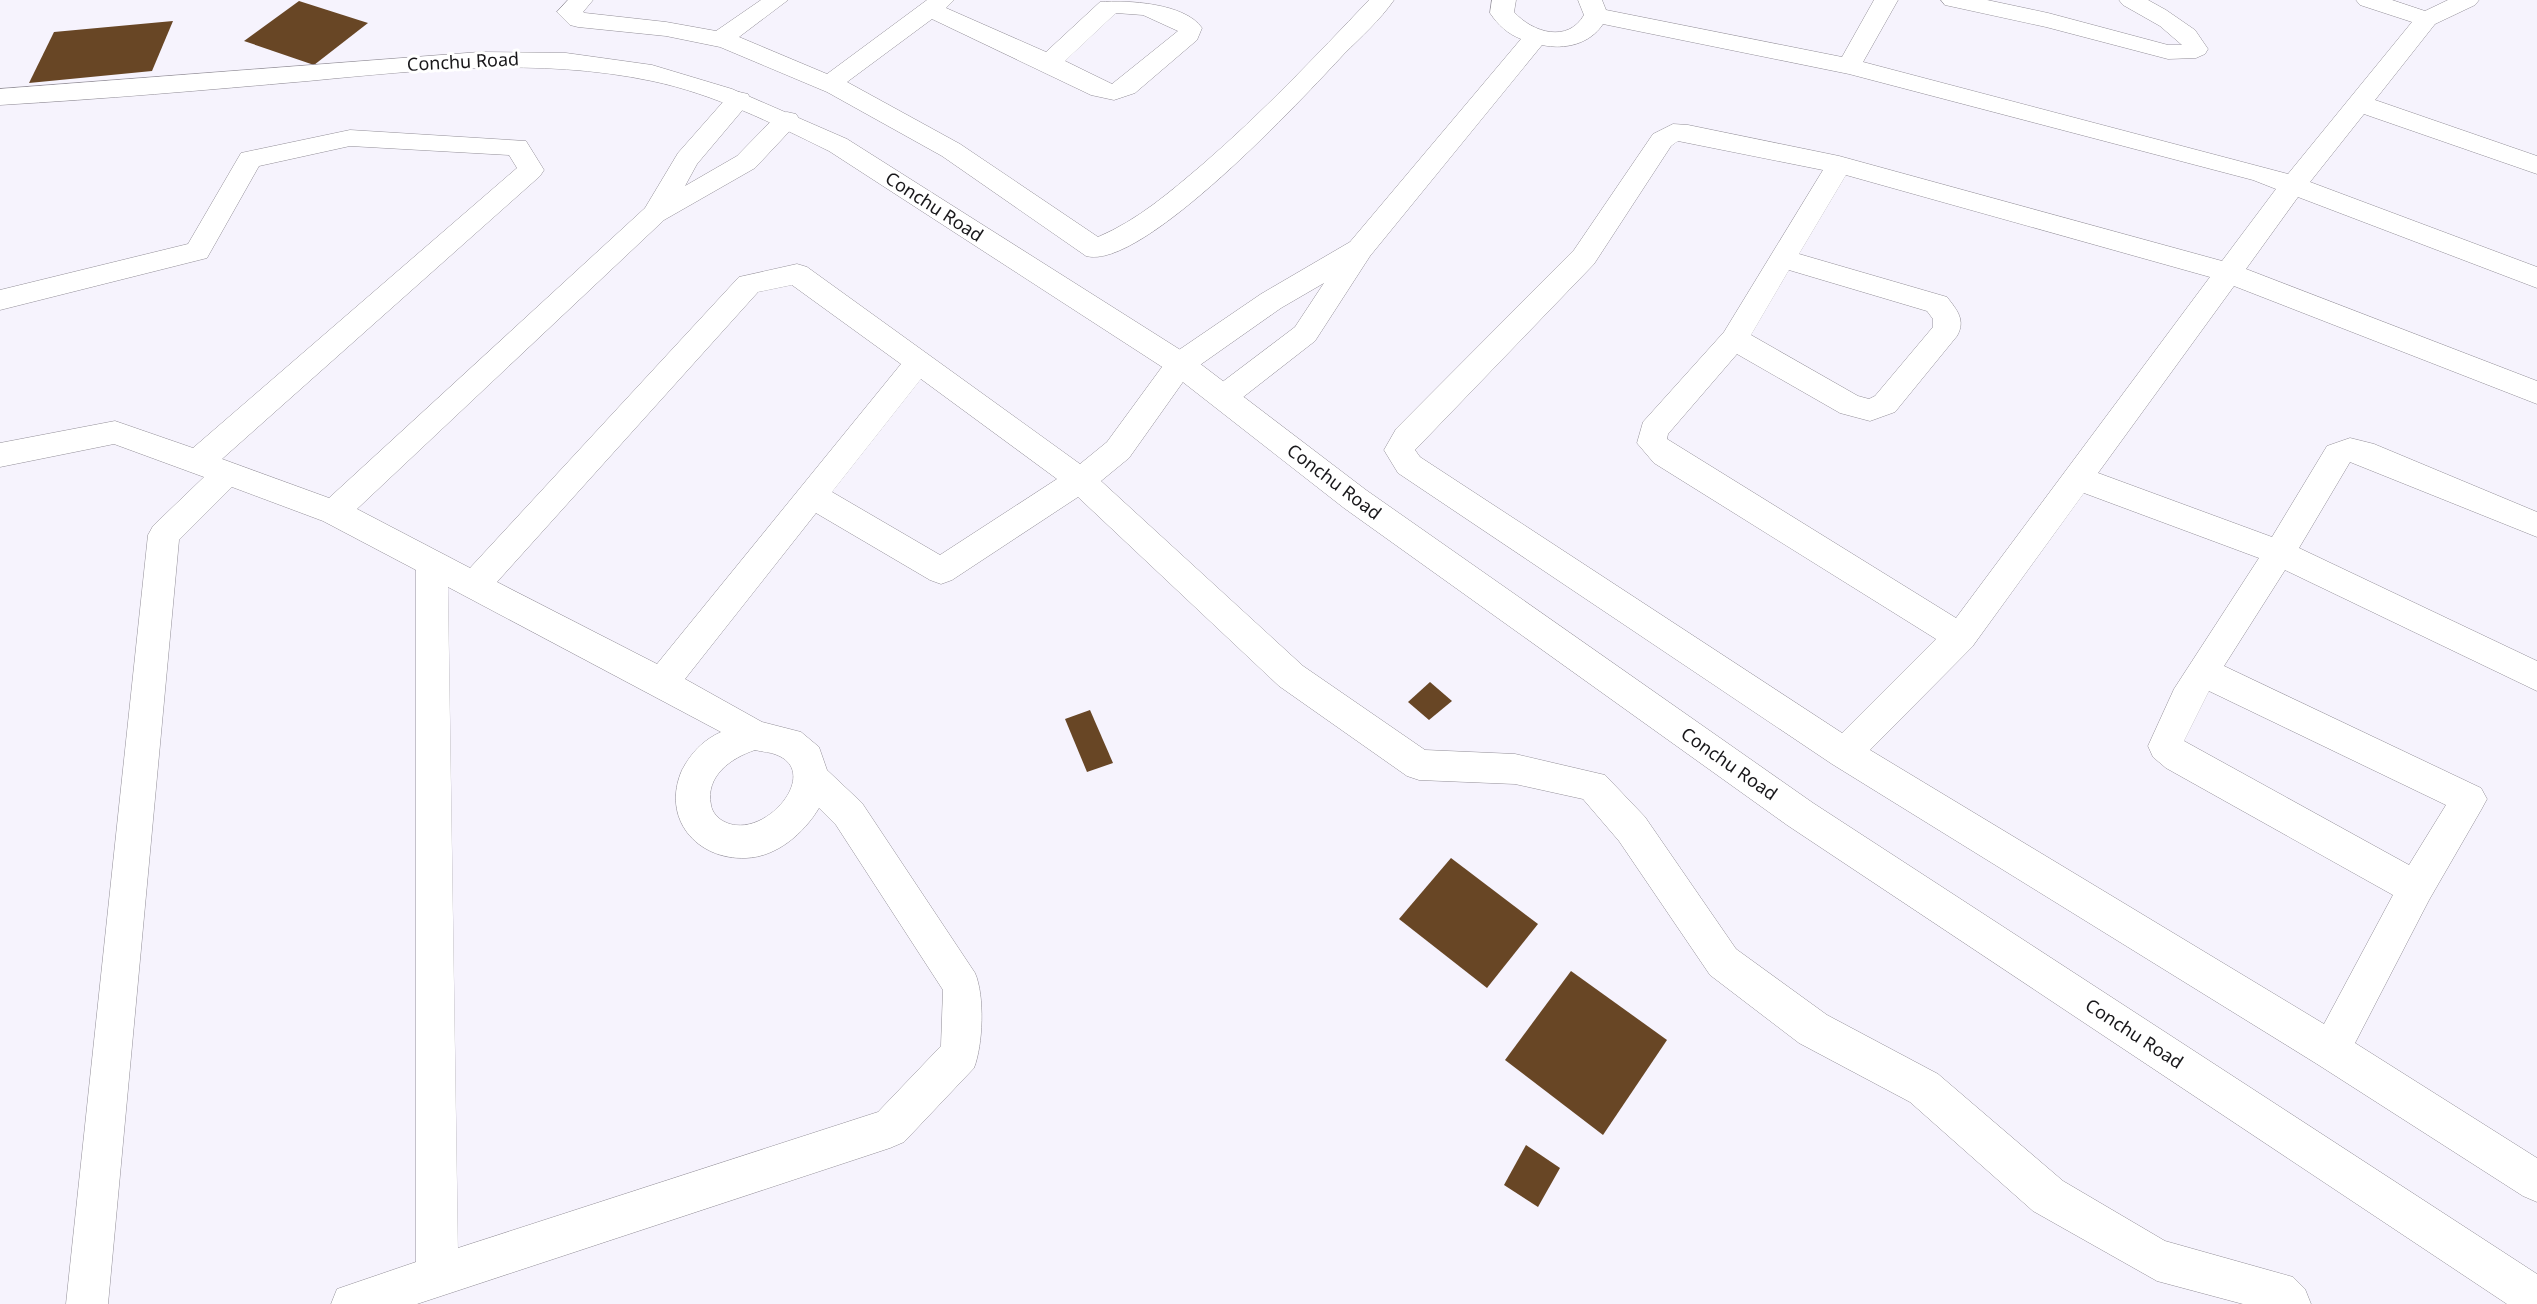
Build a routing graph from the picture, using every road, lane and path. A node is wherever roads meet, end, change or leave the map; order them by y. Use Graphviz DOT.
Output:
graph roads {
  1 [pos="581,0"];
  2 [pos="776,0"];
  3 [pos="1382,0"];
  4 [pos="1886,0"];
  5 [pos="1953,0"];
  6 [pos="2066,0"];
  7 [pos="2131,0"];
  8 [pos="2368,0"];
  9 [pos="2467,0"];
  10 [pos="1498,1"];
  11 [pos="936,5"];
  12 [pos="1593,7"];
  13 [pos="2427,19"];
  14 [pos="2048,20"];
  15 [pos="1536,37"];
  16 [pos="721,39"];
  17 [pos="1049,63"];
  18 [pos="1849,66"];
  19 [pos="830,83"];
  20 [pos="0,97"];
  21 [pos="739,100"];
  22 [pos="2359,103"];
  23 [pos="787,120"];
  24 [pos="2535,161"];
  25 [pos="1839,165"];
  26 [pos="2293,185"];
  27 [pos="654,214"];
  28 [pos="1360,249"];
  29 [pos="1783,259"];
  30 [pos="2229,273"];
  31 [pos="2537,278"];
  32 [pos="0,300"];
  33 [pos="1734,339"];
  34 [pos="918,363"];
  35 [pos="1180,364"];
  36 [pos="2537,393"];
  37 [pos="1223,397"];
  38 [pos="0,455"];
  39 [pos="213,468"];
  40 [pos="2078,478"];
  41 [pos="1080,480"];
  42 [pos="812,495"];
  43 [pos="334,512"];
  44 [pos="2537,525"];
  45 [pos="2280,553"];
  46 [pos="432,563"];
  47 [pos="474,585"];
  48 [pos="1960,638"];
  49 [pos="2203,672"];
  50 [pos="2537,677"];
  51 [pos="662,683"];
  52 [pos="755,735"];
  53 [pos="1844,753"];
  54 [pos="812,779"];
  55 [pos="2416,888"];
  56 [pos="2331,1050"];
  57 [pos="2537,1182"];
  58 [pos="437,1276"];
  59 [pos="2537,1299"];
  60 [pos="87,1304"];
  61 [pos="352,1304"];
  62 [pos="2290,1304"];
  1 -- 16 [label="street"];
  2 -- 16 [label="street"];
  3 -- 19 [label="street"];
  4 -- 18 [label="street"];
  5 -- 14 [label="street"];
  6 -- 14 [label="street"];
  7 -- 14 [label="street"];
  8 -- 13 [label="street"];
  9 -- 13 [label="street"];
  10 -- 15 [label="street"];
  11 -- 17 [label="street"];
  11 -- 19 [label="street"];
  12 -- 15 [label="street"];
  12 -- 18 [label="street"];
  13 -- 22 [label="street"];
  15 -- 28 [label="street"];
  16 -- 19 [label="street"];
  17 -- 17 [label="street"];
  18 -- 26 [label="street"];
  20 -- 21 [label="street, Conchu Road"];
  21 -- 23 [label="street, Conchu Road"];
  21 -- 27 [label="street"];
  22 -- 24 [label="street"];
  22 -- 26 [label="street"];
  23 -- 27 [label="street"];
  23 -- 35 [label="street, Conchu Road"];
  25 -- 29 [label="street"];
  25 -- 30 [label="street"];
  25 -- 53 [label="street"];
  26 -- 30 [label="street"];
  26 -- 31 [label="street"];
  27 -- 43 [label="street"];
  28 -- 35 [label="street"];
  28 -- 37 [label="street"];
  29 -- 33 [label="street"];
  29 -- 33 [label="street"];
  30 -- 36 [label="street"];
  30 -- 40 [label="street"];
  32 -- 39 [label="street"];
  33 -- 48 [label="street"];
  34 -- 41 [label="street"];
  34 -- 42 [label="street"];
  34 -- 47 [label="street"];
  35 -- 37 [label="street, Conchu Road"];
  35 -- 41 [label="street"];
  37 -- 59 [label="street, Conchu Road"];
  38 -- 39 [label="street"];
  39 -- 43 [label="street"];
  39 -- 60 [label="street"];
  40 -- 45 [label="street"];
  40 -- 48 [label="street"];
  41 -- 42 [label="street"];
  41 -- 62 [label="street"];
  42 -- 51 [label="street"];
  43 -- 46 [label="street"];
  44 -- 45 [label="street"];
  45 -- 49 [label="street"];
  45 -- 50 [label="street"];
  46 -- 47 [label="street"];
  46 -- 58 [label="street"];
  47 -- 51 [label="street"];
  48 -- 53 [label="street"];
  49 -- 55 [label="street"];
  49 -- 55 [label="street"];
  51 -- 52 [label="street"];
  52 -- 54 [label="street"];
  52 -- 54 [label="street"];
  53 -- 56 [label="street"];
  54 -- 58 [label="street"];
  55 -- 56 [label="street"];
  56 -- 57 [label="street"];
  58 -- 61 [label="street"];
}
